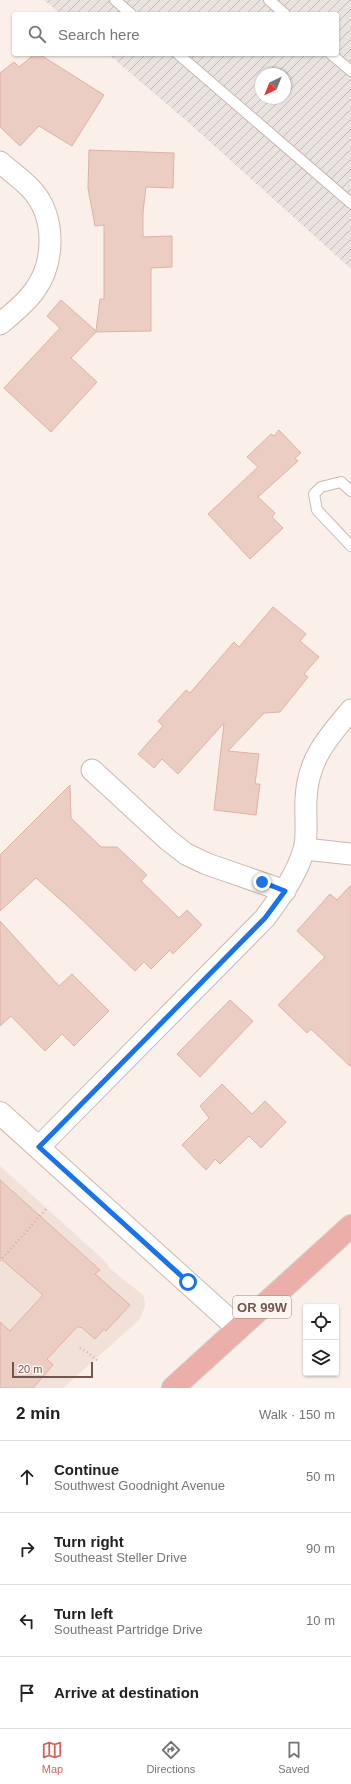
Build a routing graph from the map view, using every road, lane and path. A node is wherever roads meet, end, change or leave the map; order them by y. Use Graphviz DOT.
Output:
graph roads {
  1 [pos="115,0"];
  2 [pos="269,0"];
  3 [pos="129,12"];
  4 [pos="283,12"];
  5 [pos="180,56"];
  6 [pos="333,56"];
  7 [pos="351,71"];
  8 [pos="0,162"];
  9 [pos="351,203"];
  10 [pos="0,324"];
  11 [pos="351,491"];
  12 [pos="351,546"];
  13 [pos="351,710"];
  14 [pos="92,770"];
  15 [pos="305,849"];
  16 [pos="351,854"];
  17 [pos="285,891"];
  18 [pos="0,1113"];
  19 [pos="39,1147"];
  20 [pos="48,1207"];
  21 [pos="351,1226"];
  22 [pos="0,1261"];
  23 [pos="238,1328"];
  24 [pos="80,1348"];
  25 [pos="98,1362"];
  26 [pos="173,1388"];
  1 -- 3 [label="lane"];
  2 -- 4 [label="lane"];
  5 -- 9 [label="lane"];
  6 -- 7 [label="lane"];
  8 -- 10 [label="street"];
  11 -- 12 [label="lane"];
  13 -- 15 [label="street"];
  14 -- 17 [label="street"];
  15 -- 16 [label="street"];
  15 -- 17 [label="street"];
  17 -- 19 [label="street"];
  18 -- 19 [label="street"];
  19 -- 23 [label="street"];
  20 -- 22 [label="path"];
  21 -- 23 [label="highway, OR 99W"];
  23 -- 26 [label="highway, OR 99W"];
  24 -- 25 [label="path"];
}
